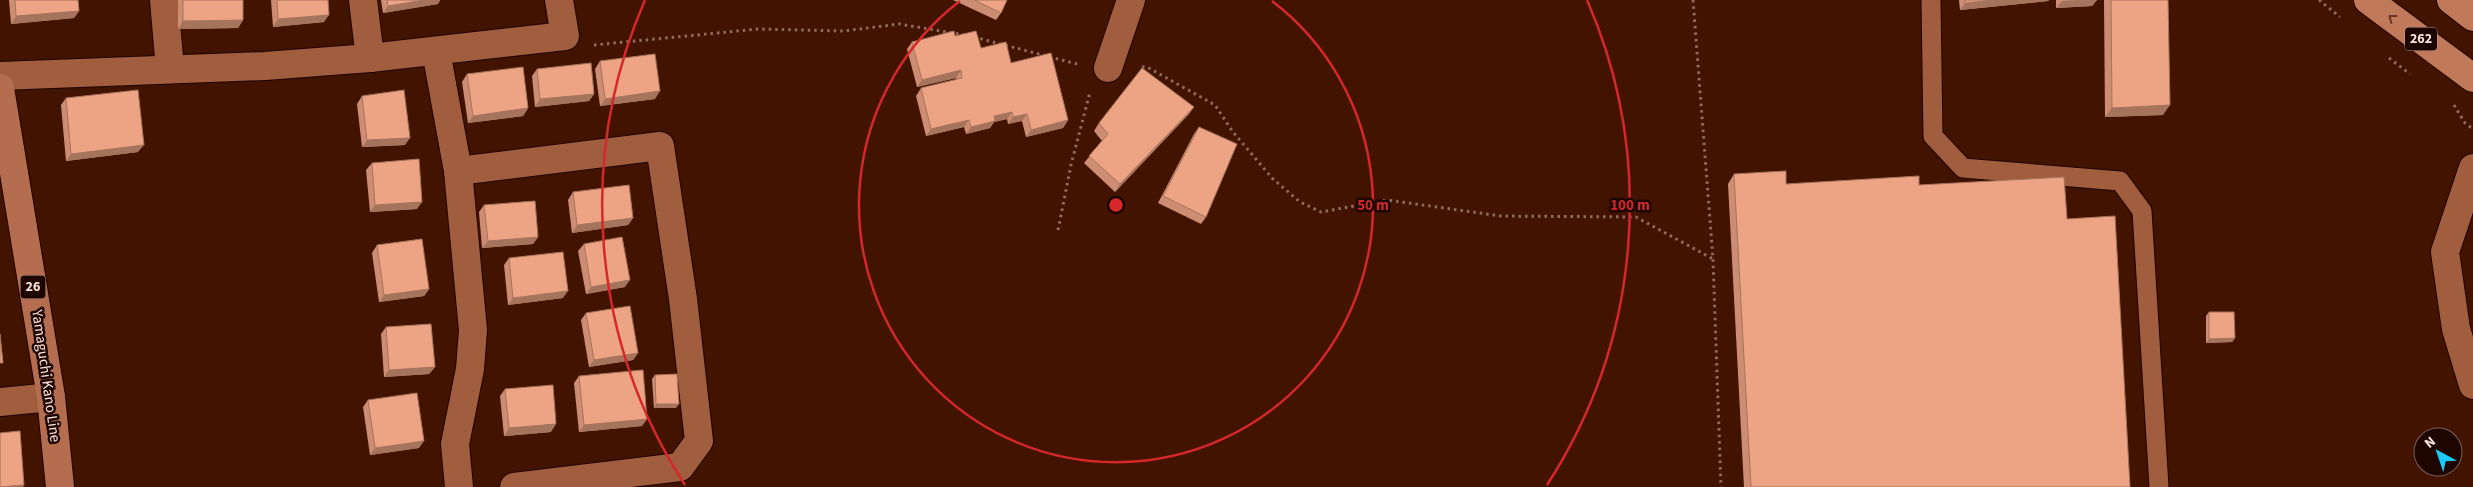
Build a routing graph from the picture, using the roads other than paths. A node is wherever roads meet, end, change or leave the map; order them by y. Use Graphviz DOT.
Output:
graph roads {
  1 [pos="164,0"];
  2 [pos="363,0"];
  3 [pos="559,0"];
  4 [pos="1131,0"];
  5 [pos="1931,0"];
  6 [pos="2368,0"];
  7 [pos="2451,0"];
  8 [pos="2473,17"];
  9 [pos="436,51"];
  10 [pos="370,58"];
  11 [pos="1108,68"];
  12 [pos="170,69"];
  13 [pos="0,76"];
  14 [pos="2473,78"];
  15 [pos="0,88"];
  16 [pos="2473,168"];
  17 [pos="458,171"];
  18 [pos="2473,385"];
  19 [pos="51,397"];
  20 [pos="0,402"];
  21 [pos="60,487"];
  22 [pos="459,487"];
  23 [pos="514,487"];
  24 [pos="2159,487"];
  1 -- 12 [label="street"];
  2 -- 10 [label="street"];
  3 -- 9 [label="street"];
  4 -- 11 [label="street"];
  5 -- 24 [label="lane"];
  14 -- 6 [label="highway, 262, one-way"];
  7 -- 8 [label="highway"];
  9 -- 10 [label="street"];
  9 -- 17 [label="street"];
  10 -- 12 [label="street"];
  12 -- 13 [label="street"];
  15 -- 19 [label="main road, Yamaguchi Kano Line / 26"];
  16 -- 18 [label="street"];
  17 -- 22 [label="street"];
  17 -- 23 [label="street"];
  19 -- 20 [label="street"];
  19 -- 21 [label="main road, Yamaguchi Kano Line / 26"];
}
